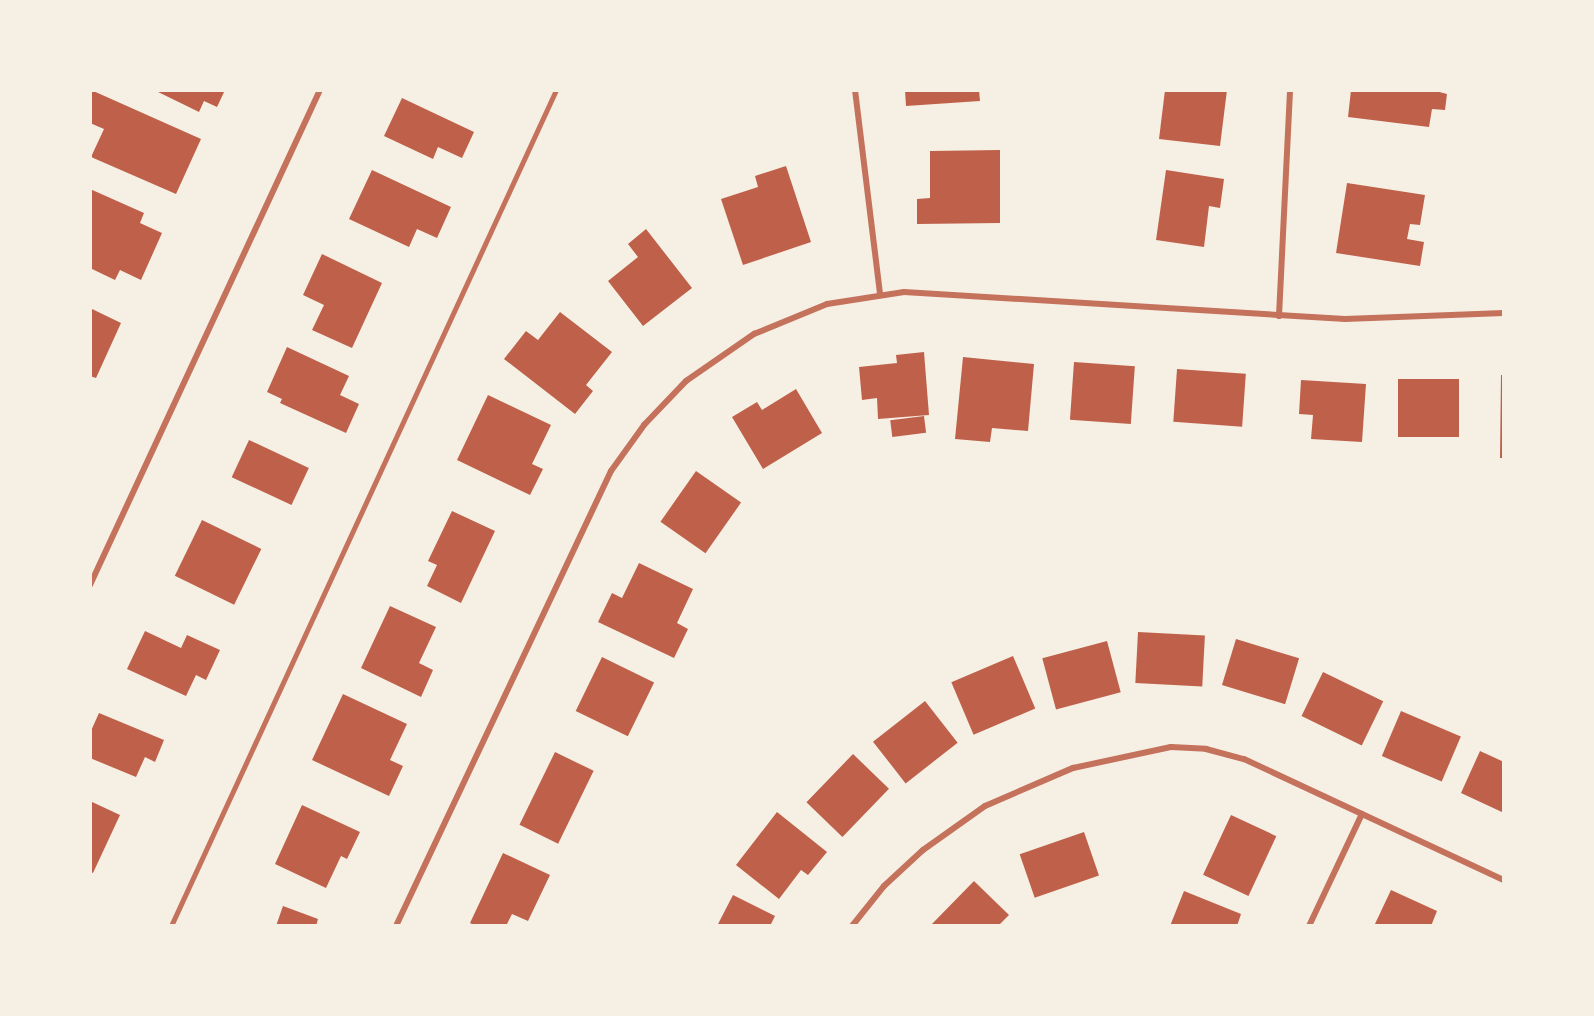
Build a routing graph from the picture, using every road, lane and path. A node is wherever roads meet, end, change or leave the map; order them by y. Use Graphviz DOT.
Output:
graph roads {
  1 [pos="320,90"];
  2 [pos="556,90"];
  3 [pos="855,90"];
  4 [pos="1290,90"];
  5 [pos="880,294"];
  6 [pos="1504,313"];
  7 [pos="1279,316"];
  8 [pos="90,585"];
  9 [pos="1362,814"];
  10 [pos="1504,880"];
  11 [pos="171,926"];
  12 [pos="396,926"];
  13 [pos="852,926"];
  14 [pos="1309,926"];
  1 -- 8 [label="street"];
  2 -- 11 [label="lane"];
  3 -- 5 [label="street"];
  4 -- 7 [label="street"];
  5 -- 7 [label="street"];
  5 -- 12 [label="street"];
  6 -- 7 [label="street"];
  9 -- 10 [label="street"];
  9 -- 13 [label="street"];
  9 -- 14 [label="street"];
}
